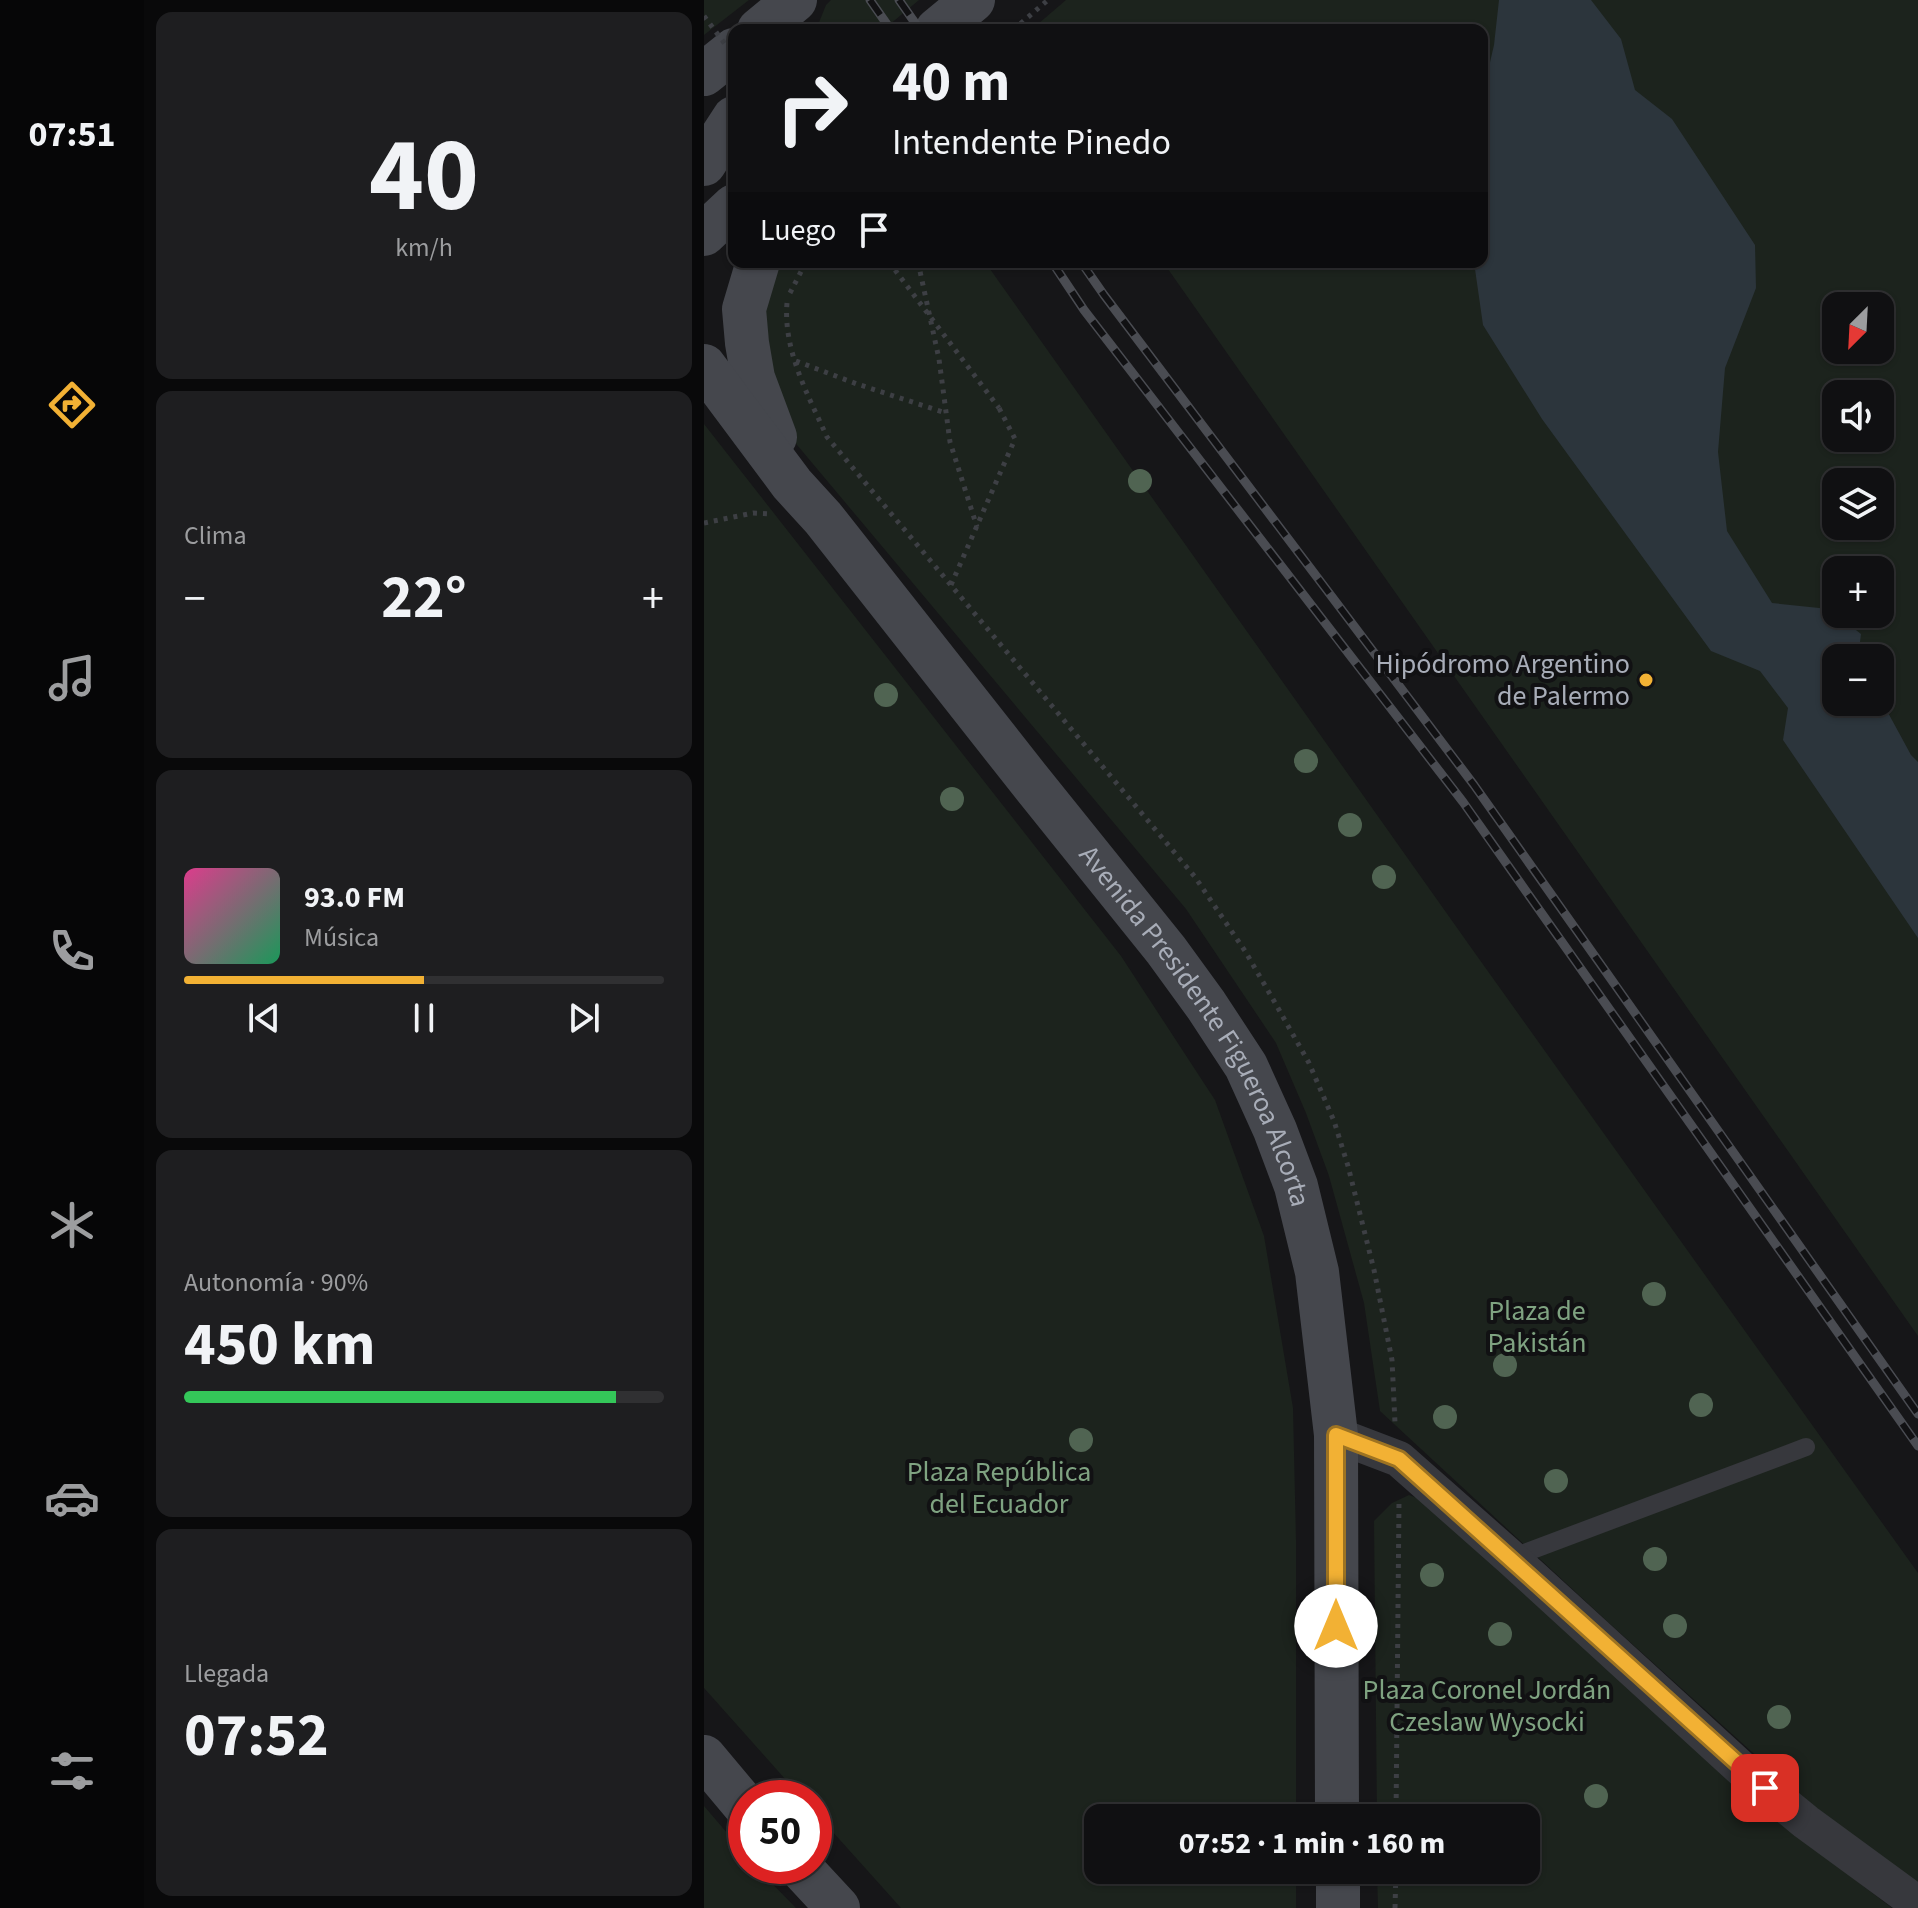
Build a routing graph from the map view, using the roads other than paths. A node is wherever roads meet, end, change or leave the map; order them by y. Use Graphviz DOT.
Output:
graph roads {
  1 [pos="798,0"];
  2 [pos="973,0"];
  3 [pos="767,24"];
  4 [pos="788,24"];
  5 [pos="944,24"];
  6 [pos="728,57"];
  7 [pos="704,74"];
  8 [pos="728,127"];
  9 [pos="704,164"];
  10 [pos="728,212"];
  11 [pos="704,234"];
  12 [pos="756,268"];
  13 [pos="704,366"];
  14 [pos="792,484"];
  15 [pos="1336,1435"];
  16 [pos="1806,1447"];
  17 [pos="1511,1558"];
  18 [pos="704,1757"];
  19 [pos="728,1786"];
  20 [pos="1337,1804"];
  21 [pos="816,1884"];
  22 [pos="1338,1884"];
  23 [pos="1918,1904"];
  24 [pos="838,1908"];
  25 [pos="1338,1908"];
  1 -- 3 [label="main road"];
  1 -- 4 [label="main road"];
  2 -- 5 [label="main road"];
  6 -- 7 [label="main road"];
  8 -- 9 [label="main road"];
  10 -- 11 [label="main road"];
  12 -- 14 [label="main road"];
  13 -- 14 [label="main road, Avenida Presidente Figueroa Alcorta"];
  14 -- 15 [label="main road, Avenida Presidente Figueroa Alcorta"];
  15 -- 17 [label="street"];
  15 -- 20 [label="main road, Avenida Presidente Figueroa Alcorta"];
  16 -- 17 [label="lane"];
  17 -- 23 [label="street"];
  18 -- 19 [label="main road"];
  21 -- 24 [label="main road"];
  22 -- 25 [label="main road"];
}
